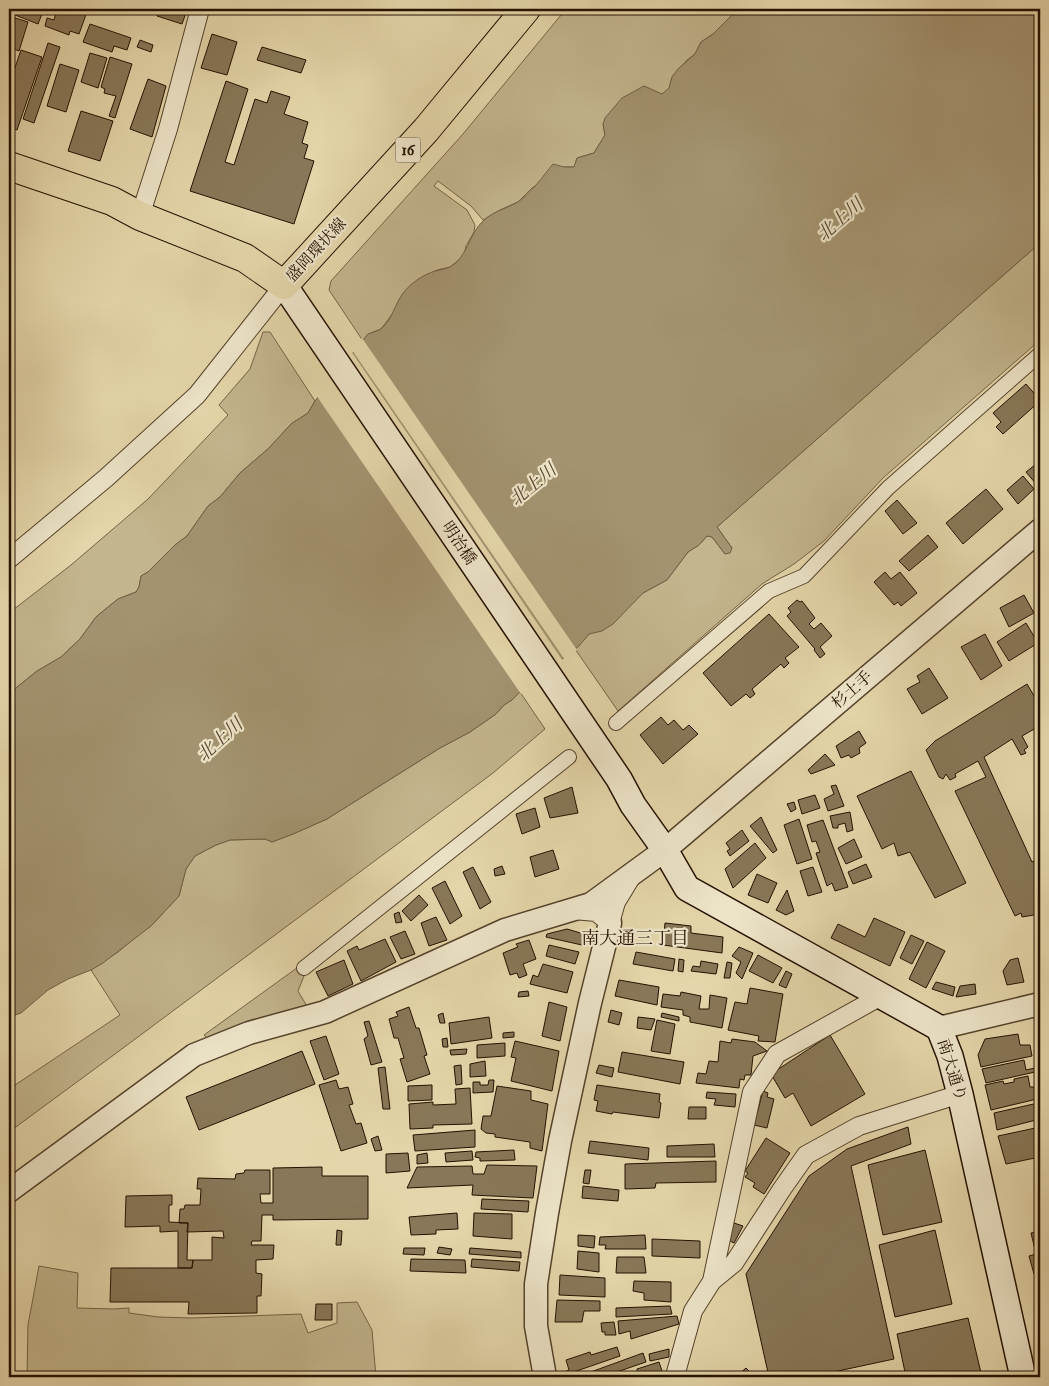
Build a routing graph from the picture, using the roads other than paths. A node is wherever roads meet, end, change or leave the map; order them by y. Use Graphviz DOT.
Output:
graph roads {
  1 [pos="200,9"];
  2 [pos="526,9"];
  3 [pos="9,166"];
  4 [pos="140,216"];
  5 [pos="291,296"];
  6 [pos="1040,354"];
  7 [pos="1040,530"];
  8 [pos="9,559"];
  9 [pos="616,723"];
  10 [pos="569,757"];
  11 [pos="665,850"];
  12 [pos="634,873"];
  13 [pos="571,910"];
  14 [pos="610,923"];
  15 [pos="304,968"];
  16 [pos="881,996"];
  17 [pos="1040,1004"];
  18 [pos="939,1028"];
  19 [pos="960,1094"];
  20 [pos="9,1191"];
  21 [pos="712,1281"];
  22 [pos="540,1376"];
  23 [pos="676,1377"];
  24 [pos="1023,1377"];
  1 -- 4 [label="street"];
  2 -- 5 [label="main road, 盛岡環状線 / 16"];
  3 -- 4 [label="main road, 盛岡環状線"];
  4 -- 5 [label="main road, 盛岡環状線"];
  5 -- 8 [label="street"];
  5 -- 11 [label="main road, 明治橋"];
  6 -- 9 [label="street"];
  7 -- 11 [label="street, 杉土手"];
  10 -- 15 [label="street"];
  11 -- 12 [label="street, 杉土手"];
  11 -- 16 [label="main road, 南大通り"];
  12 -- 13 [label="street, 杉土手"];
  12 -- 14 [label="street"];
  13 -- 14 [label="street"];
  13 -- 20 [label="street, 杉土手"];
  14 -- 22 [label="street"];
  16 -- 18 [label="main road, 南大通り"];
  16 -- 21 [label="street"];
  17 -- 18 [label="street"];
  18 -- 19 [label="main road, 南大通り"];
  19 -- 21 [label="street"];
  19 -- 24 [label="main road, 南大通り"];
  21 -- 23 [label="street"];
}
